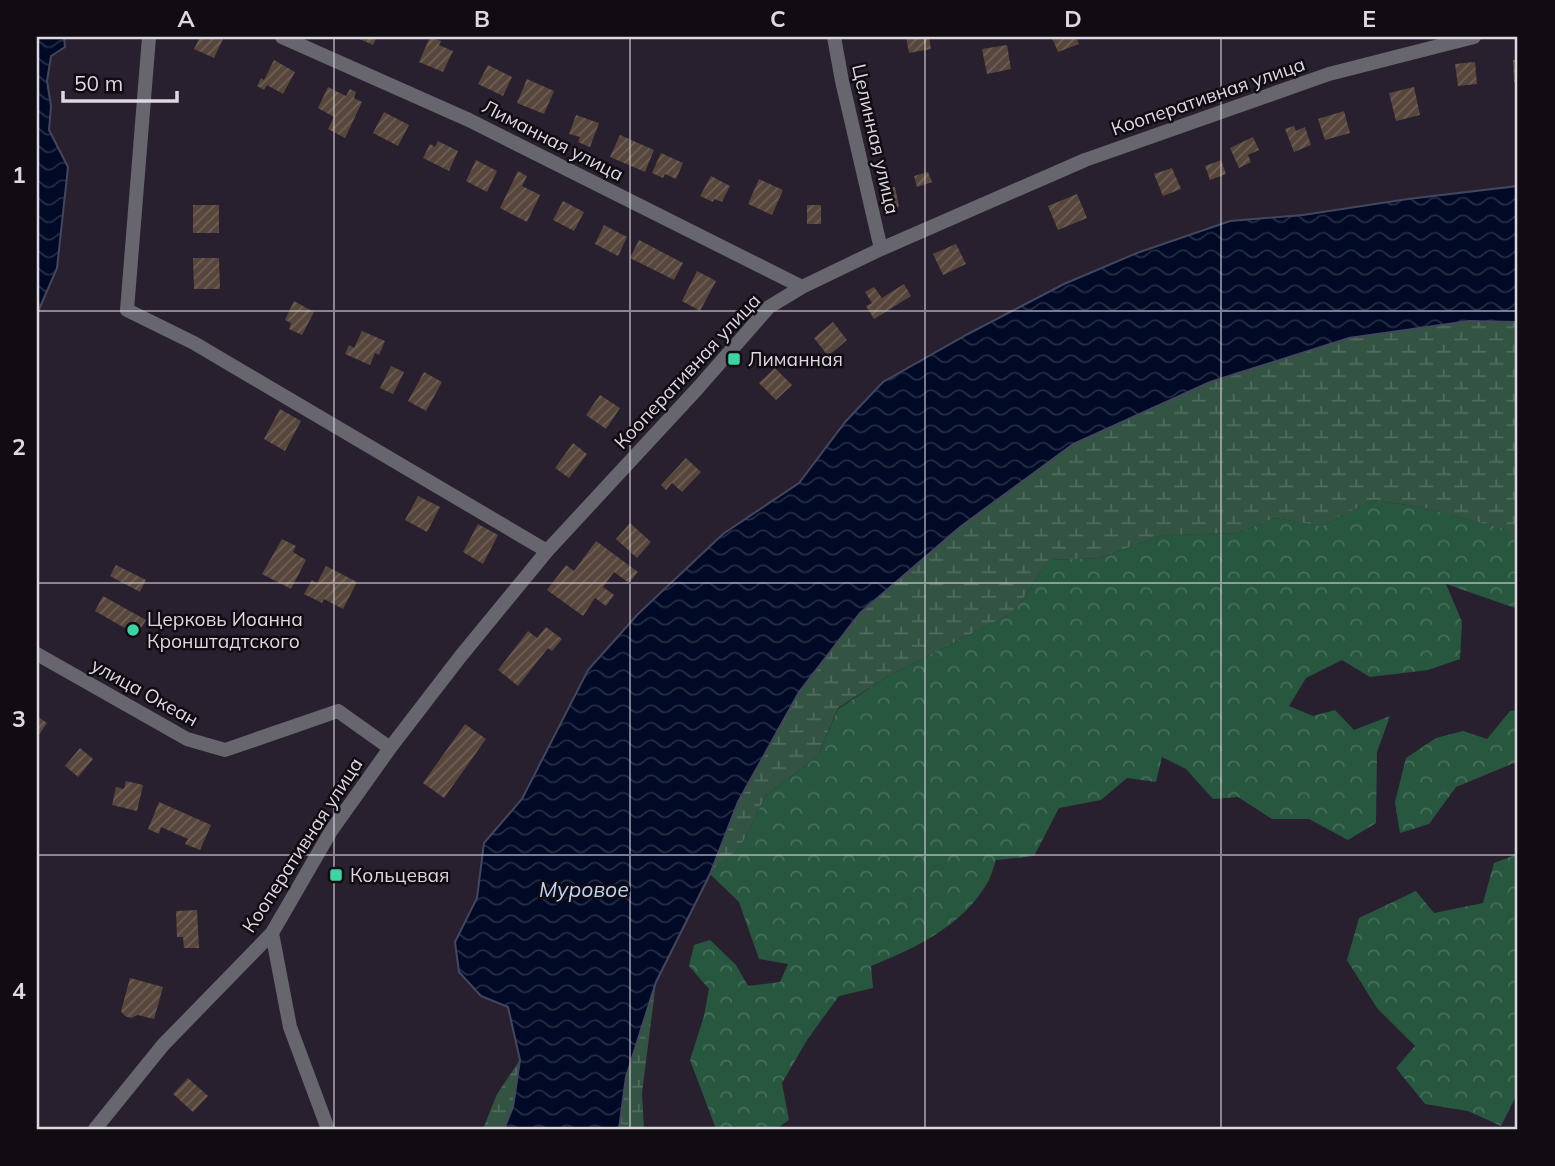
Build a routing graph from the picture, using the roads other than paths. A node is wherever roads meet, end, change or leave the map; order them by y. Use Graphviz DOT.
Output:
graph roads {
  1 [pos="149,37"];
  2 [pos="282,37"];
  3 [pos="834,37"];
  4 [pos="1474,37"];
  5 [pos="881,249"];
  6 [pos="802,287"];
  7 [pos="547,551"];
  8 [pos="37,654"];
  9 [pos="390,748"];
  10 [pos="272,933"];
  11 [pos="95,1129"];
  12 [pos="328,1129"];
  1 -- 7 [label="street"];
  2 -- 6 [label="street, Лиманная улица"];
  3 -- 5 [label="street, Целинная улица"];
  4 -- 5 [label="street, Кооперативная улица"];
  5 -- 6 [label="street, Кооперативная улица"];
  6 -- 7 [label="street, Кооперативная улица"];
  7 -- 9 [label="street, Кооперативная улица"];
  8 -- 9 [label="street, улица Океан"];
  9 -- 10 [label="street, Кооперативная улица"];
  10 -- 11 [label="street, Кооперативная улица"];
  10 -- 12 [label="street"];
}
